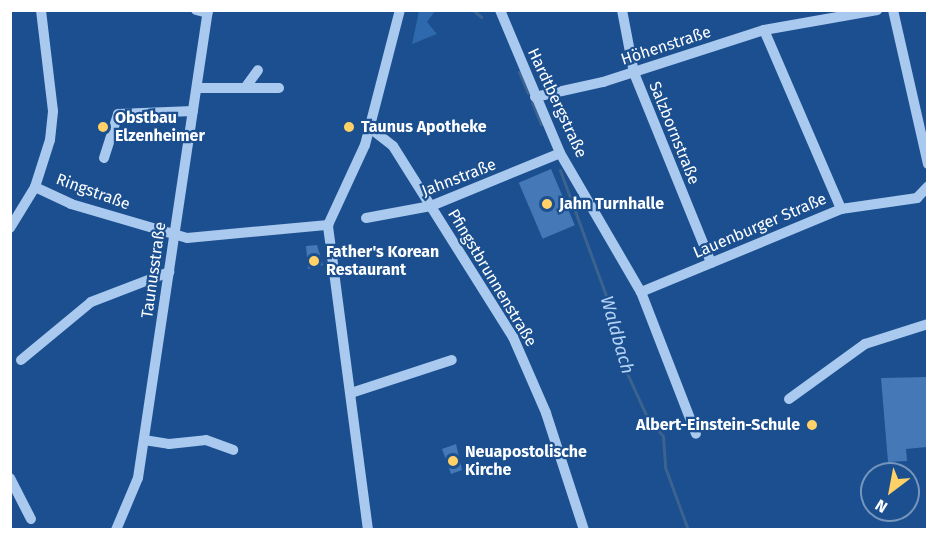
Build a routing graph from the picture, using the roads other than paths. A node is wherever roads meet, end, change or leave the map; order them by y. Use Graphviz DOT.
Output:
graph roads {
  1 [pos="41,10"];
  2 [pos="195,10"];
  3 [pos="400,10"];
  4 [pos="500,10"];
  5 [pos="622,10"];
  6 [pos="877,10"];
  7 [pos="893,10"];
  8 [pos="208,12"];
  9 [pos="764,30"];
  10 [pos="258,70"];
  11 [pos="634,73"];
  12 [pos="245,87"];
  13 [pos="197,88"];
  14 [pos="279,88"];
  15 [pos="535,97"];
  16 [pos="193,111"];
  17 [pos="370,128"];
  18 [pos="560,153"];
  19 [pos="104,158"];
  20 [pos="927,164"];
  21 [pos="35,187"];
  22 [pos="927,187"];
  23 [pos="431,206"];
  24 [pos="841,209"];
  25 [pos="366,218"];
  26 [pos="12,220"];
  27 [pos="328,225"];
  28 [pos="174,235"];
  29 [pos="711,263"];
  30 [pos="169,272"];
  31 [pos="641,292"];
  32 [pos="927,324"];
  33 [pos="21,360"];
  34 [pos="452,360"];
  35 [pos="351,393"];
  36 [pos="789,399"];
  37 [pos="696,434"];
  38 [pos="144,440"];
  39 [pos="233,450"];
  40 [pos="10,478"];
  41 [pos="32,519"];
  42 [pos="116,530"];
  43 [pos="368,530"];
  44 [pos="584,530"];
  1 -- 21 [label="street, Ringstraße"];
  2 -- 8 [label="street"];
  3 -- 17 [label="street"];
  4 -- 15 [label="street, Hardtbergstraße"];
  5 -- 11 [label="street, Salzbornstraße"];
  6 -- 9 [label="street, Höhenstraße"];
  7 -- 20 [label="street"];
  8 -- 13 [label="street, Taunusstraße"];
  9 -- 11 [label="street, Höhenstraße"];
  9 -- 24 [label="street"];
  10 -- 12 [label="street"];
  11 -- 15 [label="street, Höhenstraße"];
  11 -- 29 [label="street, Salzbornstraße"];
  12 -- 13 [label="street"];
  12 -- 14 [label="street"];
  13 -- 16 [label="street, Taunusstraße"];
  15 -- 18 [label="street, Hardtbergstraße"];
  16 -- 19 [label="street"];
  16 -- 28 [label="street, Taunusstraße"];
  17 -- 23 [label="street, Pfingstbrunnenstraße"];
  17 -- 27 [label="street"];
  18 -- 23 [label="street, Jahnstraße"];
  18 -- 31 [label="street, Hardtbergstraße"];
  21 -- 26 [label="street"];
  21 -- 28 [label="street, Ringstraße"];
  22 -- 24 [label="street, Lauenburger Straße"];
  23 -- 25 [label="street, Jahnstraße"];
  23 -- 44 [label="street, Pfingstbrunnenstraße"];
  24 -- 29 [label="street, Lauenburger Straße"];
  27 -- 28 [label="street, Ringstraße"];
  27 -- 35 [label="street"];
  28 -- 30 [label="street, Taunusstraße"];
  29 -- 31 [label="street, Lauenburger Straße"];
  30 -- 33 [label="street"];
  30 -- 38 [label="street, Taunusstraße"];
  31 -- 37 [label="street, Hardtbergstraße"];
  32 -- 36 [label="street"];
  34 -- 35 [label="street"];
  35 -- 43 [label="street"];
  38 -- 39 [label="street"];
  38 -- 42 [label="street, Taunusstraße"];
  40 -- 41 [label="street"];
}
